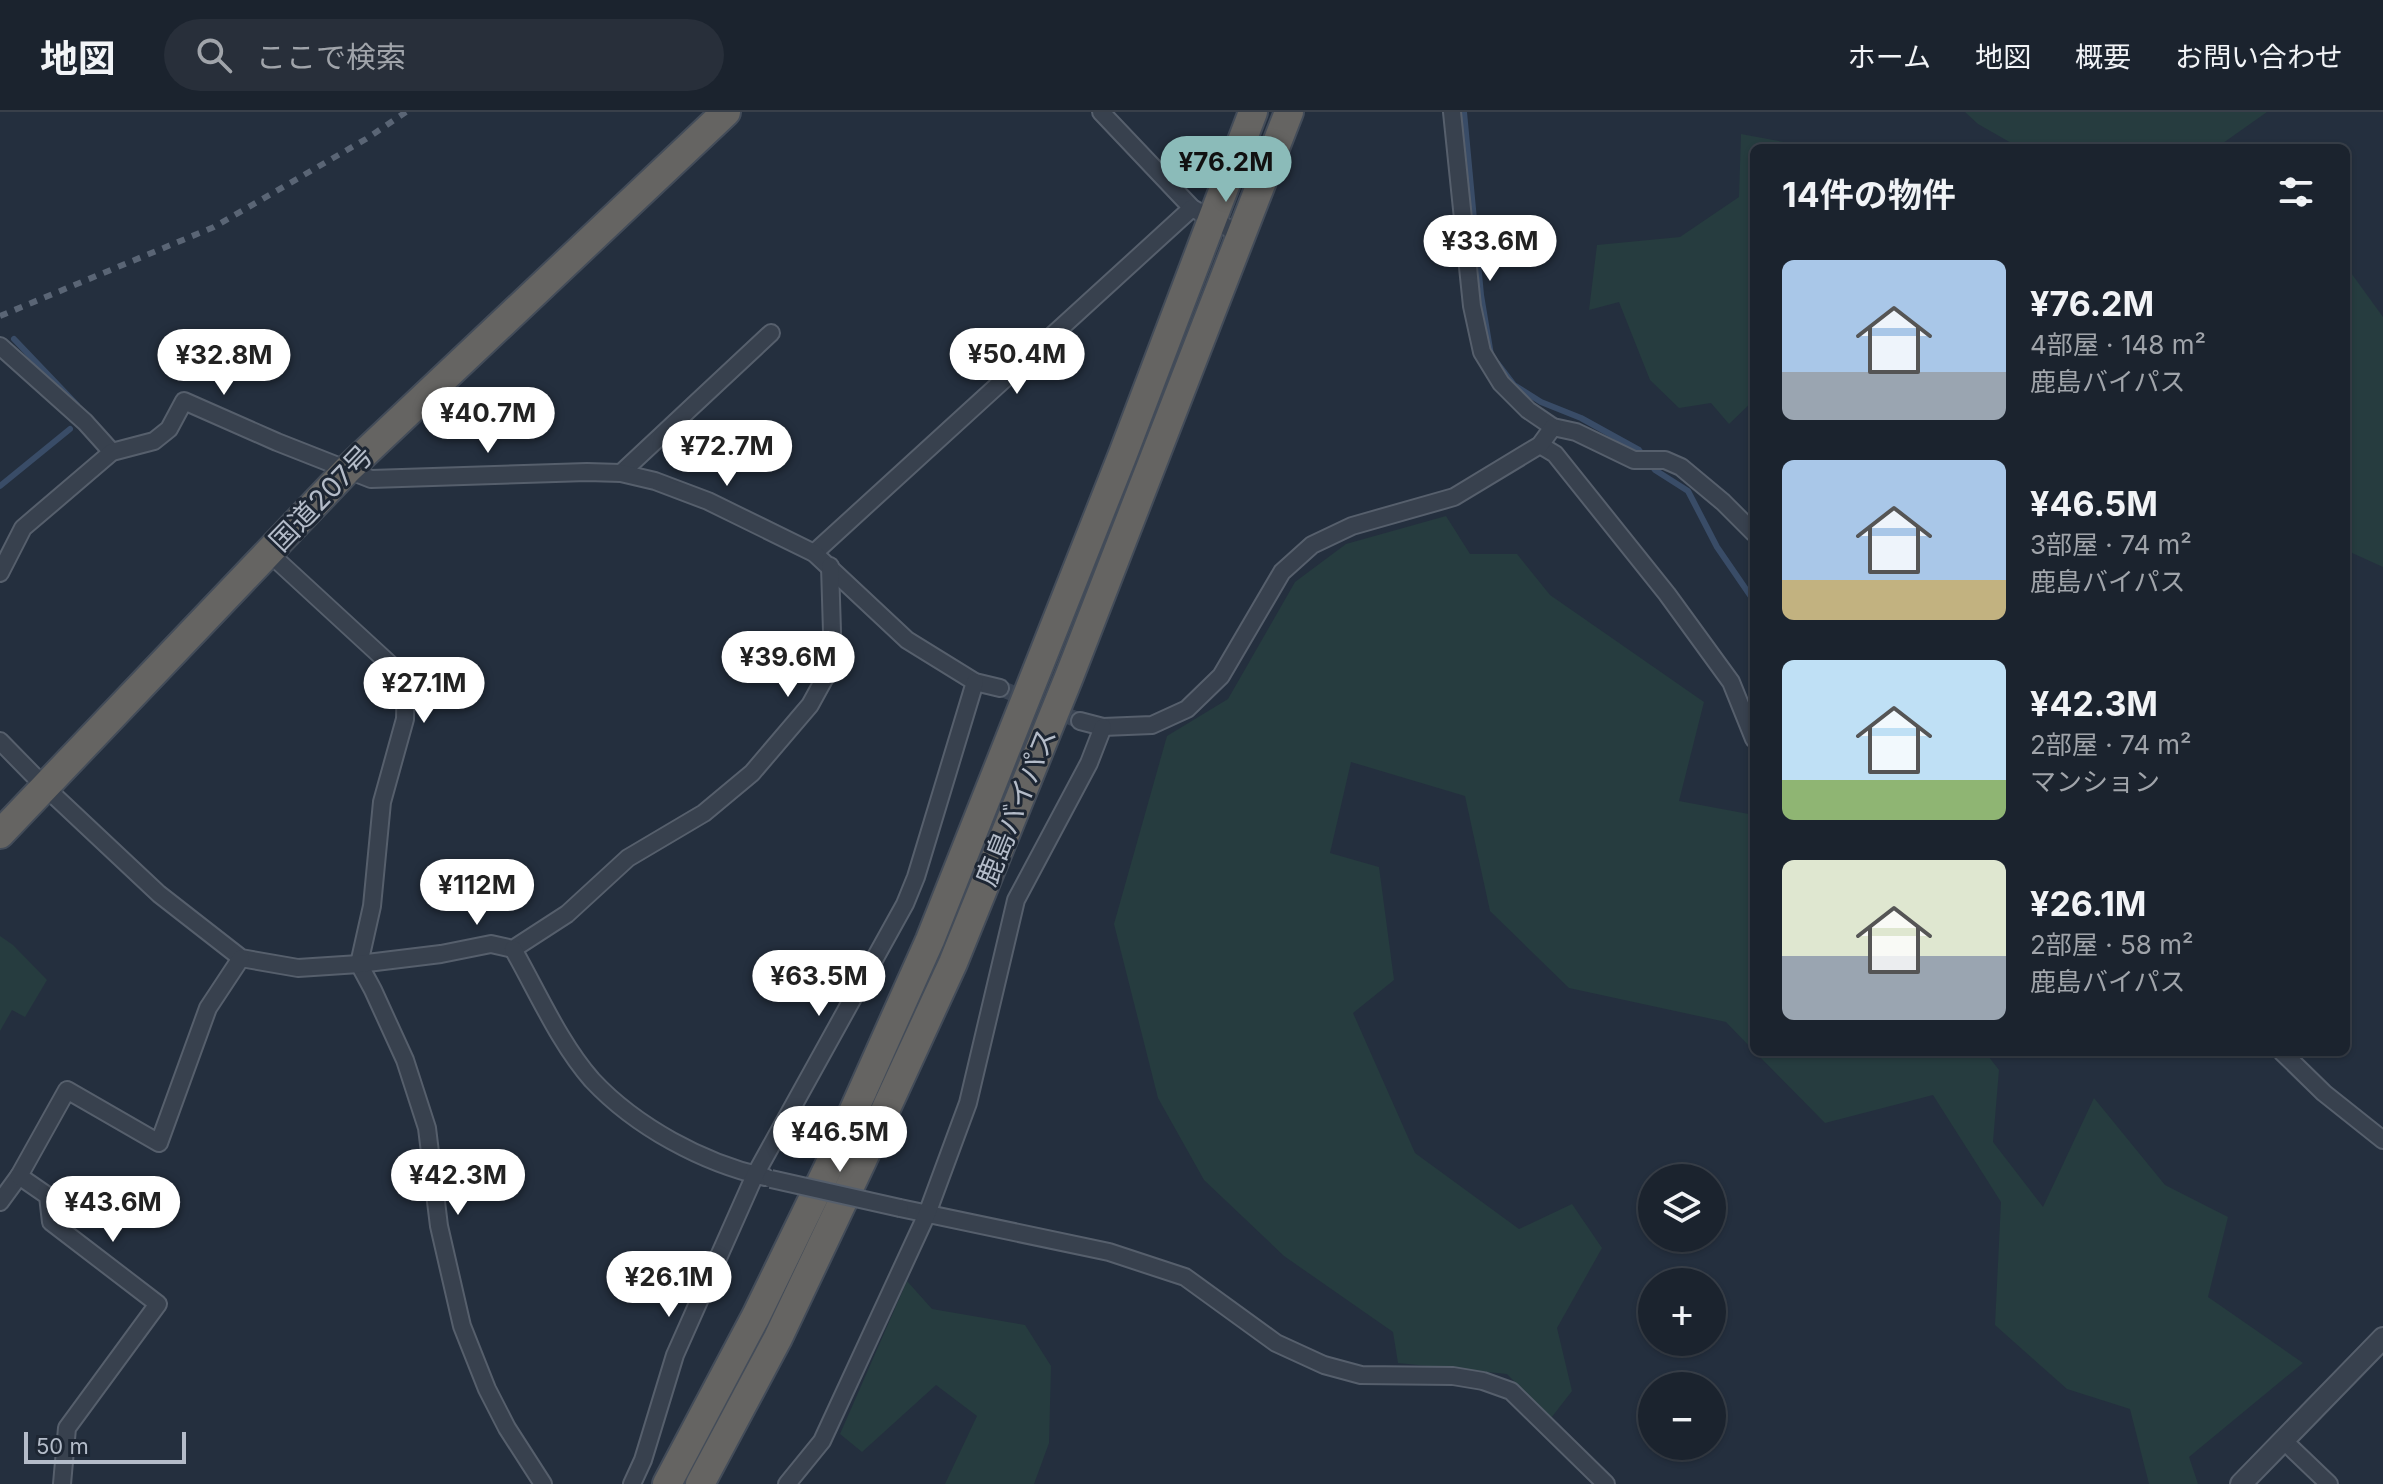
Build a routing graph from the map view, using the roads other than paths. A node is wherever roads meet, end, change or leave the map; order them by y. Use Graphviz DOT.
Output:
graph roads {
  1 [pos="726,112"];
  2 [pos="1101,112"];
  3 [pos="1253,112"];
  4 [pos="1289,112"];
  5 [pos="1452,112"];
  6 [pos="1202,214"];
  7 [pos="1241,235"];
  8 [pos="771,333"];
  9 [pos="0,346"];
  10 [pos="1553,427"];
  11 [pos="1540,445"];
  12 [pos="112,452"];
  13 [pos="348,469"];
  14 [pos="621,473"];
  15 [pos="1750,529"];
  16 [pos="268,552"];
  17 [pos="814,553"];
  18 [pos="830,566"];
  19 [pos="0,573"];
  20 [pos="975,682"];
  21 [pos="1000,688"];
  22 [pos="1080,721"];
  23 [pos="1103,727"];
  24 [pos="1750,729"];
  25 [pos="0,741"];
  26 [pos="45,787"];
  27 [pos="0,834"];
  28 [pos="513,949"];
  29 [pos="241,958"];
  30 [pos="359,964"];
  31 [pos="2286,1056"];
  32 [pos="2383,1140"];
  33 [pos="19,1176"];
  34 [pos="763,1177"];
  35 [pos="0,1202"];
  36 [pos="927,1214"];
  37 [pos="2383,1338"];
  38 [pos="2283,1440"];
  39 [pos="62,1484"];
  40 [pos="543,1484"];
  41 [pos="632,1484"];
  42 [pos="667,1484"];
  43 [pos="700,1484"];
  44 [pos="787,1484"];
  45 [pos="1606,1484"];
  46 [pos="2241,1484"];
  47 [pos="2329,1484"];
  1 -- 13 [label="highway, 国道207号"];
  2 -- 6 [label="street"];
  3 -- 6 [label="highway, 鹿島バイパス"];
  4 -- 7 [label="highway, 鹿島バイパス"];
  5 -- 10 [label="street"];
  6 -- 7 [label="street"];
  6 -- 17 [label="street"];
  6 -- 42 [label="highway, 鹿島バイパス"];
  7 -- 43 [label="highway, 鹿島バイパス"];
  8 -- 14 [label="street"];
  9 -- 12 [label="street"];
  10 -- 11 [label="street"];
  10 -- 15 [label="street"];
  11 -- 23 [label="street"];
  11 -- 24 [label="street"];
  12 -- 13 [label="street"];
  12 -- 19 [label="street"];
  13 -- 14 [label="street"];
  13 -- 16 [label="highway, 国道207号"];
  14 -- 17 [label="street"];
  16 -- 26 [label="highway, 国道207号"];
  16 -- 30 [label="street"];
  17 -- 18 [label="street"];
  18 -- 20 [label="street"];
  18 -- 28 [label="street"];
  20 -- 21 [label="street"];
  20 -- 34 [label="street"];
  22 -- 23 [label="street"];
  23 -- 36 [label="street"];
  25 -- 26 [label="street"];
  26 -- 27 [label="highway, 国道207号"];
  26 -- 29 [label="street"];
  28 -- 30 [label="street"];
  28 -- 34 [label="street"];
  29 -- 30 [label="street"];
  29 -- 33 [label="street"];
  30 -- 40 [label="street"];
  31 -- 32 [label="street"];
  33 -- 35 [label="street"];
  33 -- 39 [label="street"];
  34 -- 36 [label="street, bridge"];
  34 -- 41 [label="street"];
  36 -- 44 [label="street"];
  36 -- 45 [label="street"];
  37 -- 38 [label="street"];
  38 -- 46 [label="street"];
  38 -- 47 [label="street"];
}
